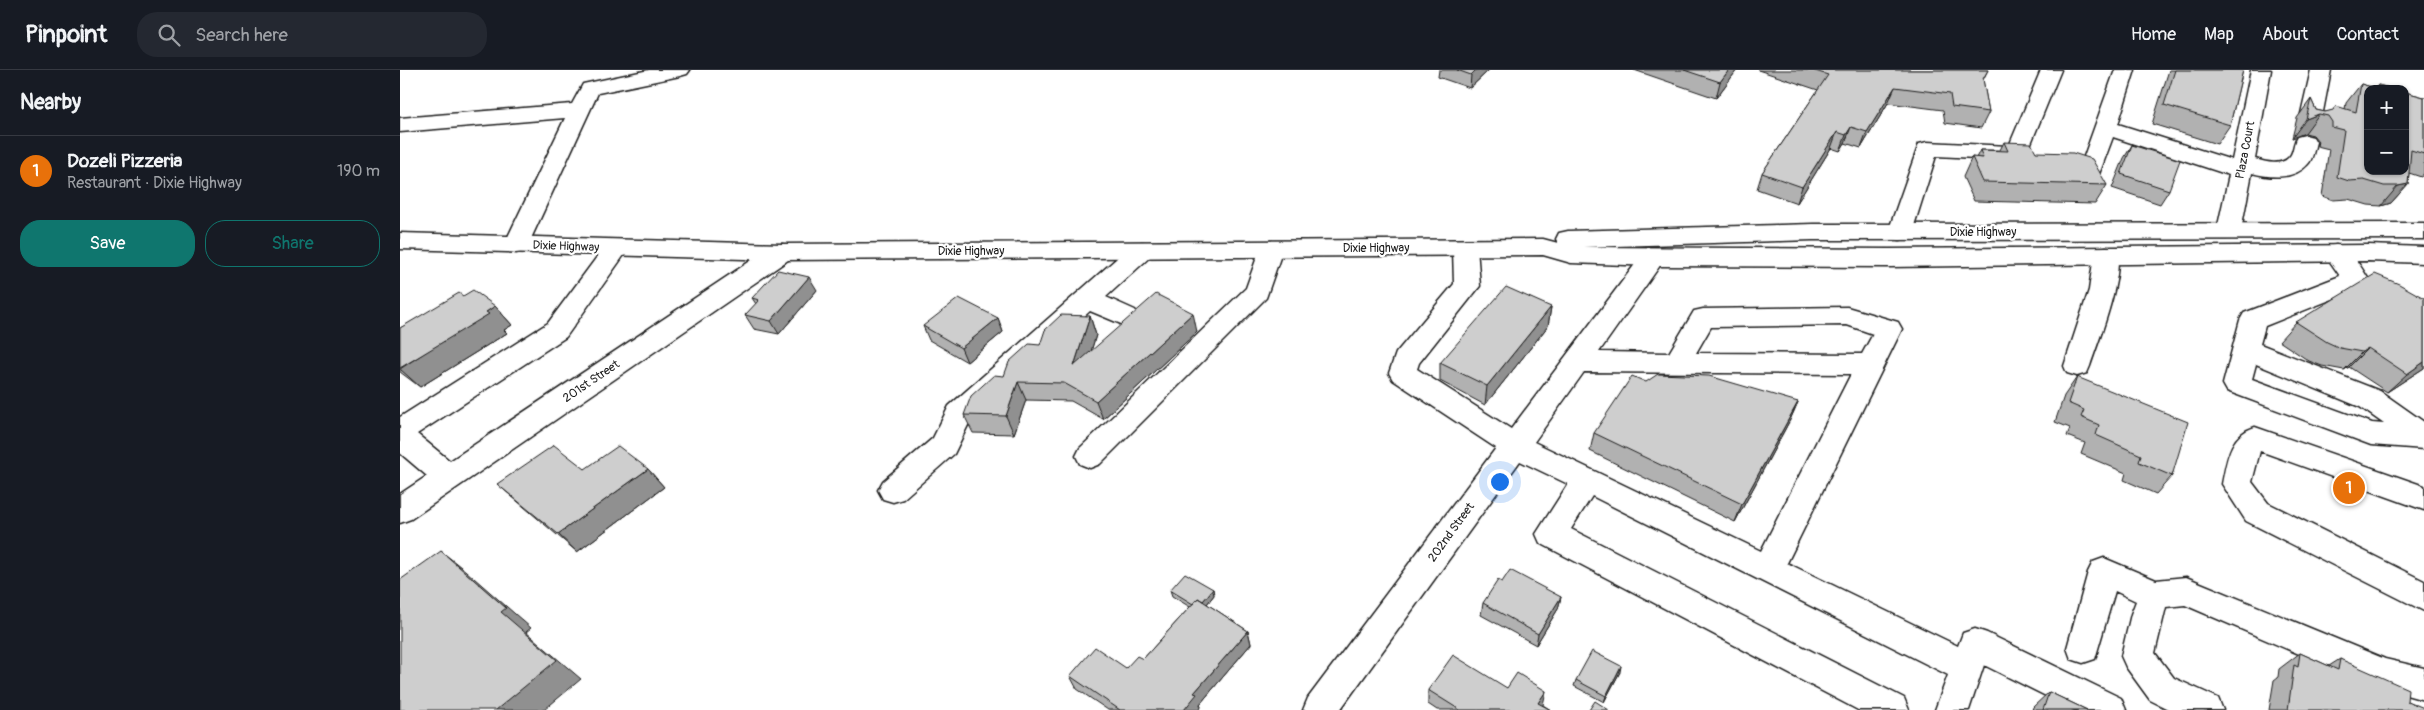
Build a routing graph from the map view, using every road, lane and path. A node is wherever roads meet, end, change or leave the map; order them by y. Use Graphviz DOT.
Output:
graph roads {
  1 [pos="672,70"];
  2 [pos="2051,70"];
  3 [pos="2125,70"];
  4 [pos="2261,70"];
  5 [pos="2321,70"];
  6 [pos="595,79"];
  7 [pos="580,110"];
  8 [pos="400,125"];
  9 [pos="2105,127"];
  10 [pos="2017,153"];
  11 [pos="2242,167"];
  12 [pos="2229,230"];
  13 [pos="2424,231"];
  14 [pos="1900,232"];
  15 [pos="400,241"];
  16 [pos="516,244"];
  17 [pos="1543,247"];
  18 [pos="617,248"];
  19 [pos="1465,248"];
  20 [pos="1270,249"];
  21 [pos="1142,250"];
  22 [pos="782,252"];
  23 [pos="2336,253"];
  24 [pos="2368,253"];
  25 [pos="2106,255"];
  26 [pos="2424,255"];
  27 [pos="1654,257"];
  28 [pos="2424,272"];
  29 [pos="1087,299"];
  30 [pos="1126,318"];
  31 [pos="2246,349"];
  32 [pos="1576,362"];
  33 [pos="1676,363"];
  34 [pos="1870,364"];
  35 [pos="2077,366"];
  36 [pos="400,431"];
  37 [pos="400,436"];
  38 [pos="2424,437"];
  39 [pos="1514,446"];
  40 [pos="1090,456"];
  41 [pos="448,478"];
  42 [pos="1587,480"];
  43 [pos="893,490"];
  44 [pos="2424,498"];
  45 [pos="400,510"];
  46 [pos="1768,569"];
  47 [pos="2155,594"];
  48 [pos="2424,597"];
  49 [pos="2083,648"];
  50 [pos="1966,667"];
  51 [pos="2424,684"];
  52 [pos="1320,710"];
  53 [pos="1892,710"];
  54 [pos="1952,710"];
  55 [pos="2109,710"];
  56 [pos="2206,710"];
  1 -- 6 [label="main road"];
  2 -- 10 [label="main road"];
  3 -- 9 [label="main road"];
  4 -- 11 [label="main road, Plaza Court"];
  5 -- 11 [label="main road"];
  6 -- 7 [label="main road"];
  7 -- 8 [label="main road"];
  7 -- 16 [label="main road"];
  9 -- 10 [label="main road"];
  9 -- 11 [label="main road"];
  10 -- 14 [label="main road"];
  11 -- 12 [label="main road, Plaza Court"];
  12 -- 13 [label="main road, Dixie Highway"];
  12 -- 14 [label="main road, Dixie Highway"];
  14 -- 17 [label="main road, Dixie Highway"];
  15 -- 16 [label="main road, Dixie Highway"];
  16 -- 18 [label="main road, Dixie Highway"];
  17 -- 19 [label="main road, Dixie Highway"];
  17 -- 27 [label="main road, Dixie Highway"];
  18 -- 22 [label="main road, Dixie Highway"];
  18 -- 36 [label="main road"];
  19 -- 20 [label="main road, Dixie Highway"];
  19 -- 39 [label="main road"];
  20 -- 21 [label="main road, Dixie Highway"];
  20 -- 40 [label="main road"];
  21 -- 22 [label="main road, Dixie Highway"];
  21 -- 29 [label="main road"];
  22 -- 41 [label="main road, 201st Street"];
  23 -- 24 [label="main road, Dixie Highway"];
  23 -- 25 [label="main road, Dixie Highway"];
  23 -- 31 [label="main road"];
  24 -- 26 [label="main road, Dixie Highway"];
  24 -- 28 [label="main road"];
  25 -- 27 [label="main road, Dixie Highway"];
  25 -- 35 [label="main road"];
  27 -- 32 [label="main road, 202nd Street"];
  29 -- 30 [label="main road"];
  29 -- 43 [label="main road"];
  31 -- 38 [label="main road"];
  31 -- 38 [label="main road"];
  32 -- 33 [label="main road"];
  32 -- 39 [label="main road, 202nd Street"];
  33 -- 34 [label="main road"];
  33 -- 34 [label="main road"];
  34 -- 46 [label="main road"];
  37 -- 41 [label="main road"];
  39 -- 42 [label="main road"];
  39 -- 52 [label="main road, 202nd Street"];
  41 -- 45 [label="main road, 201st Street"];
  42 -- 46 [label="main road"];
  42 -- 53 [label="main road"];
  44 -- 48 [label="main road"];
  46 -- 50 [label="main road"];
  47 -- 49 [label="main road"];
  47 -- 51 [label="main road"];
  47 -- 56 [label="main road"];
  50 -- 54 [label="main road"];
  50 -- 55 [label="main road"];
}
